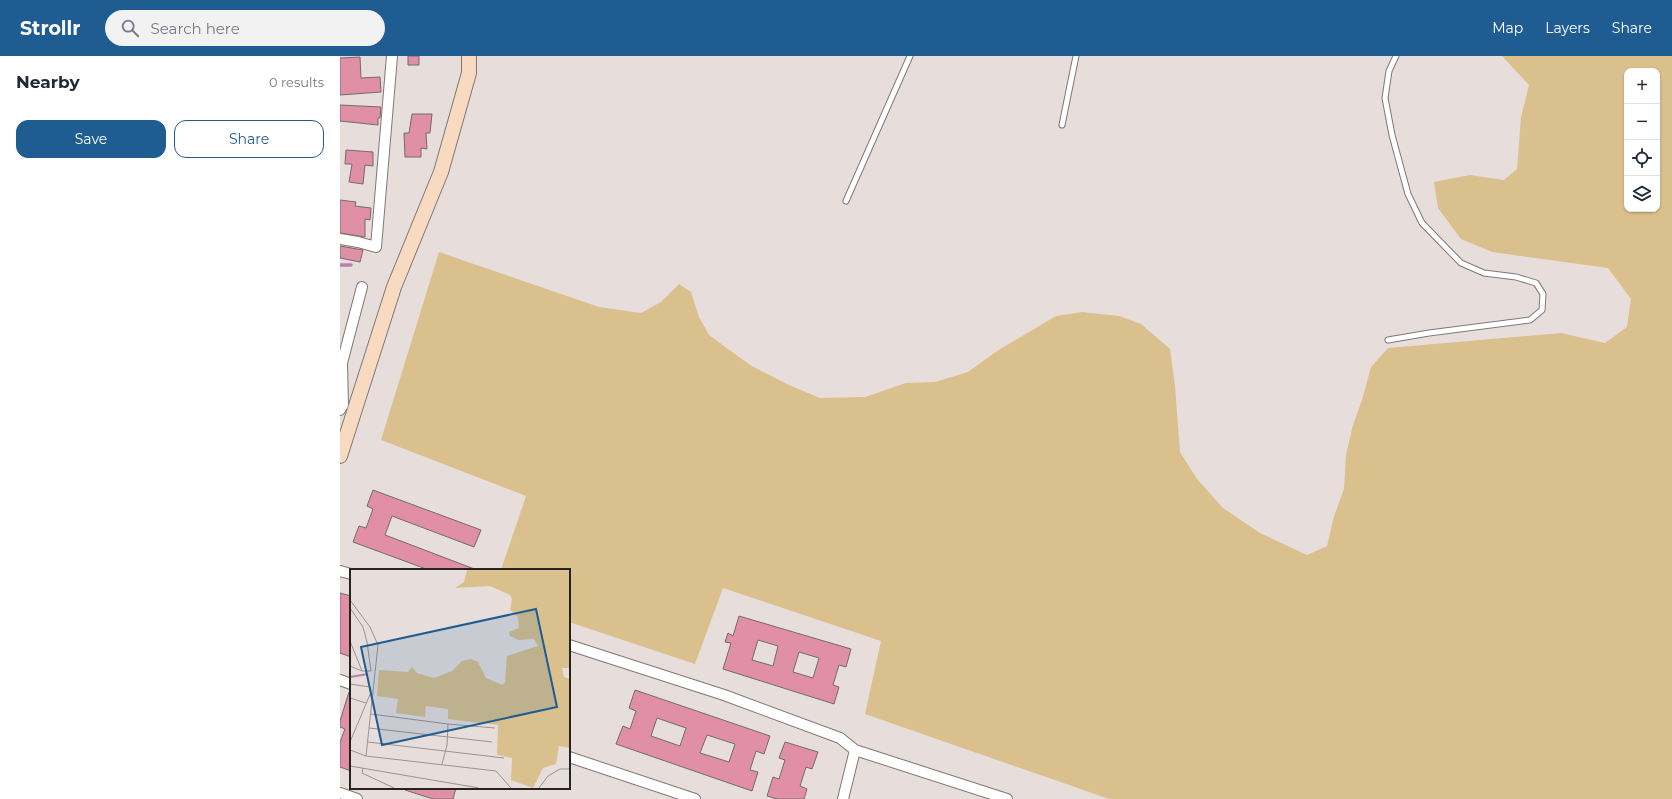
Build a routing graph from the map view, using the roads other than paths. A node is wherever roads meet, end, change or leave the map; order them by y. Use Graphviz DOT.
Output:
graph roads {
  1 [pos="392,56"];
  2 [pos="469,56"];
  3 [pos="910,56"];
  4 [pos="1076,56"];
  5 [pos="1396,56"];
  6 [pos="1062,125"];
  7 [pos="846,201"];
  8 [pos="340,239"];
  9 [pos="362,287"];
  10 [pos="1388,340"];
  11 [pos="341,363"];
  12 [pos="340,410"];
  13 [pos="340,456"];
  14 [pos="340,571"];
  15 [pos="350,574"];
  16 [pos="570,645"];
  17 [pos="340,680"];
  18 [pos="350,684"];
  19 [pos="855,750"];
  20 [pos="570,757"];
  21 [pos="340,793"];
  22 [pos="357,799"];
  23 [pos="695,799"];
  24 [pos="844,799"];
  25 [pos="1007,799"];
  1 -- 8 [label="street"];
  2 -- 13 [label="main road"];
  3 -- 7 [label="lane"];
  4 -- 6 [label="lane"];
  5 -- 10 [label="lane"];
  9 -- 11 [label="street"];
  11 -- 12 [label="street"];
  14 -- 15 [label="street"];
  16 -- 19 [label="street"];
  17 -- 18 [label="street"];
  19 -- 24 [label="street"];
  19 -- 25 [label="street"];
  20 -- 23 [label="street"];
  21 -- 22 [label="street"];
}
